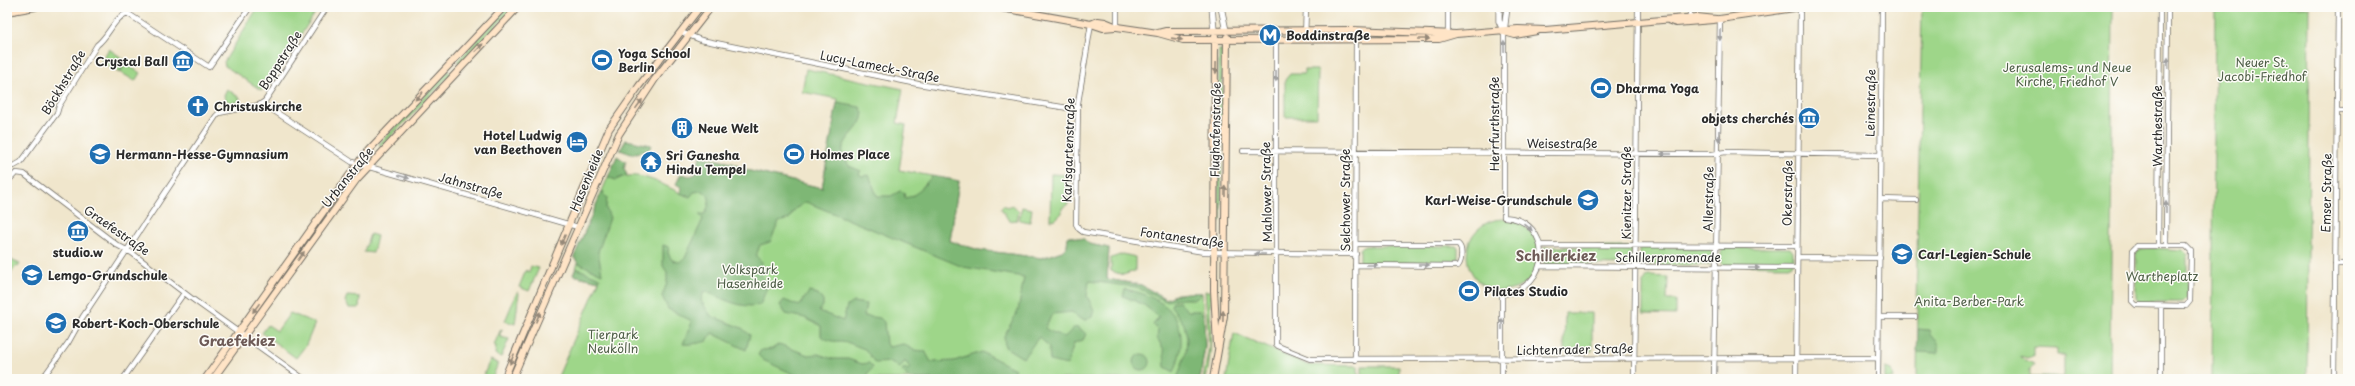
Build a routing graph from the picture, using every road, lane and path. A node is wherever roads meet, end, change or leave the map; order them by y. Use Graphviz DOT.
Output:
graph roads {
  1 [pos="35,7"];
  2 [pos="128,7"];
  3 [pos="250,7"];
  4 [pos="326,7"];
  5 [pos="504,7"];
  6 [pos="518,7"];
  7 [pos="700,7"];
  8 [pos="711,7"];
  9 [pos="996,7"];
  10 [pos="1117,7"];
  11 [pos="1212,7"];
  12 [pos="1221,7"];
  13 [pos="1306,7"];
  14 [pos="1448,7"];
  15 [pos="1499,7"];
  16 [pos="1507,7"];
  17 [pos="1638,7"];
  18 [pos="1690,7"];
  19 [pos="1800,7"];
  20 [pos="1882,7"];
  21 [pos="2160,7"];
  22 [pos="2168,7"];
  23 [pos="2338,7"];
  24 [pos="1758,10"];
  25 [pos="7,12"];
  26 [pos="127,13"];
  27 [pos="1718,18"];
  28 [pos="1690,20"];
  29 [pos="1638,23"];
  30 [pos="1091,24"];
  31 [pos="1117,27"];
  32 [pos="1356,30"];
  33 [pos="1214,31"];
  34 [pos="1226,31"];
  35 [pos="1305,31"];
  36 [pos="681,32"];
  37 [pos="1448,32"];
  38 [pos="1504,32"];
  39 [pos="1158,34"];
  40 [pos="1456,34"];
  41 [pos="688,36"];
  42 [pos="1276,39"];
  43 [pos="1305,39"];
  44 [pos="1356,39"];
  45 [pos="1215,40"];
  46 [pos="1227,40"];
  47 [pos="452,62"];
  48 [pos="459,69"];
  49 [pos="262,103"];
  50 [pos="623,107"];
  51 [pos="1078,107"];
  52 [pos="2337,111"];
  53 [pos="2348,111"];
  54 [pos="629,119"];
  55 [pos="374,144"];
  56 [pos="381,151"];
  57 [pos="1243,151"];
  58 [pos="1277,151"];
  59 [pos="1356,151"];
  60 [pos="1504,152"];
  61 [pos="1719,153"];
  62 [pos="1636,154"];
  63 [pos="1798,154"];
  64 [pos="1880,155"];
  65 [pos="7,164"];
  66 [pos="358,164"];
  67 [pos="367,166"];
  68 [pos="7,182"];
  69 [pos="1880,199"];
  70 [pos="1916,200"];
  71 [pos="578,204"];
  72 [pos="586,207"];
  73 [pos="570,224"];
  74 [pos="1214,225"];
  75 [pos="1225,225"];
  76 [pos="578,227"];
  77 [pos="1078,229"];
  78 [pos="1356,244"];
  79 [pos="1540,245"];
  80 [pos="1636,245"];
  81 [pos="1718,246"];
  82 [pos="1797,246"];
  83 [pos="2158,246"];
  84 [pos="2166,246"];
  85 [pos="126,250"];
  86 [pos="1214,253"];
  87 [pos="1224,254"];
  88 [pos="1277,254"];
  89 [pos="1356,254"];
  90 [pos="1797,257"];
  91 [pos="1880,258"];
  92 [pos="2335,264"];
  93 [pos="2348,264"];
  94 [pos="1355,265"];
  95 [pos="1540,266"];
  96 [pos="1635,267"];
  97 [pos="1716,267"];
  98 [pos="1797,268"];
  99 [pos="184,292"];
  100 [pos="2161,306"];
  101 [pos="1879,317"];
  102 [pos="1915,317"];
  103 [pos="241,334"];
  104 [pos="1276,344"];
  105 [pos="1218,351"];
  106 [pos="1714,358"];
  107 [pos="1796,358"];
  108 [pos="1878,358"];
  109 [pos="1634,359"];
  110 [pos="1355,360"];
  111 [pos="1502,360"];
  112 [pos="42,379"];
  113 [pos="123,379"];
  114 [pos="205,379"];
  115 [pos="213,379"];
  116 [pos="304,379"];
  117 [pos="504,379"];
  118 [pos="512,379"];
  119 [pos="1213,379"];
  120 [pos="1502,379"];
  121 [pos="1634,379"];
  122 [pos="1714,379"];
  123 [pos="1796,379"];
  124 [pos="1878,379"];
  125 [pos="2161,379"];
  126 [pos="2334,379"];
  1 -- 25 [label="main road"];
  2 -- 26 [label="street"];
  3 -- 26 [label="street"];
  4 -- 49 [label="street, Boppstraße"];
  5 -- 47 [label="main road, Urbanstraße"];
  48 -- 6 [label="main road, Urbanstraße, one-way"];
  7 -- 36 [label="main road, Hasenheide"];
  8 -- 41 [label="main road, Hasenheide"];
  9 -- 30 [label="main road"];
  10 -- 31 [label="street"];
  11 -- 33 [label="street, Flughafenstraße"];
  12 -- 34 [label="street, Flughafenstraße"];
  13 -- 35 [label="street"];
  14 -- 37 [label="street"];
  15 -- 38 [label="street"];
  16 -- 38 [label="street"];
  17 -- 29 [label="street, Kienitzer Straße"];
  18 -- 28 [label="street"];
  19 -- 24 [label="main road"];
  19 -- 63 [label="street, Okerstraße"];
  20 -- 64 [label="street, Leinestraße"];
  21 -- 83 [label="street, Warthestraße"];
  84 -- 22 [label="street, Warthestraße, one-way"];
  23 -- 52 [label="street, Emser Straße"];
  24 -- 27 [label="main road"];
  26 -- 65 [label="street, Böckhstraße"];
  27 -- 28 [label="main road"];
  27 -- 61 [label="street, Allerstraße, one-way"];
  28 -- 29 [label="main road"];
  29 -- 38 [label="main road"];
  29 -- 62 [label="street, Kienitzer Straße"];
  30 -- 31 [label="main road"];
  30 -- 51 [label="street, Karlsgartenstraße"];
  31 -- 39 [label="main road"];
  32 -- 35 [label="main road"];
  32 -- 37 [label="main road"];
  32 -- 44 [label="street, Selchower Straße"];
  33 -- 34 [label="main road"];
  33 -- 39 [label="main road"];
  33 -- 45 [label="main road, Flughafenstraße"];
  34 -- 35 [label="main road"];
  34 -- 46 [label="main road, Flughafenstraße"];
  35 -- 43 [label="street"];
  36 -- 41 [label="street, Lucy-Lameck-Straße"];
  36 -- 50 [label="main road, Hasenheide"];
  37 -- 40 [label="main road"];
  38 -- 40 [label="main road"];
  60 -- 38 [label="street, Herrfurthstraße, one-way"];
  39 -- 45 [label="main road, one-way"];
  44 -- 40 [label="main road, one-way"];
  41 -- 51 [label="street, Lucy-Lameck-Straße"];
  54 -- 41 [label="main road, Hasenheide, one-way"];
  42 -- 43 [label="main road"];
  42 -- 46 [label="main road"];
  42 -- 58 [label="street, Mahlower Straße, one-way"];
  43 -- 44 [label="main road"];
  44 -- 59 [label="street, Selchower Straße"];
  45 -- 46 [label="main road"];
  45 -- 74 [label="main road, Flughafenstraße, one-way"];
  75 -- 46 [label="main road, Flughafenstraße, one-way"];
  47 -- 48 [label="main road"];
  47 -- 55 [label="main road, Urbanstraße, one-way"];
  48 -- 56 [label="main road, Urbanstraße"];
  49 -- 66 [label="street, Jahnstraße"];
  49 -- 85 [label="street"];
  50 -- 54 [label="main road"];
  50 -- 71 [label="main road, Hasenheide"];
  51 -- 77 [label="street, Karlsgartenstraße"];
  52 -- 53 [label="street"];
  52 -- 92 [label="street, Emser Straße"];
  54 -- 72 [label="main road, Hasenheide"];
  55 -- 56 [label="main road"];
  55 -- 66 [label="main road, Urbanstraße"];
  56 -- 67 [label="main road, Urbanstraße"];
  57 -- 58 [label="street, Weisestraße"];
  58 -- 59 [label="street, Weisestraße"];
  58 -- 88 [label="street, Mahlower Straße"];
  59 -- 60 [label="street, Weisestraße"];
  59 -- 78 [label="street, Selchower Straße"];
  60 -- 62 [label="street, Weisestraße"];
  60 -- 79 [label="street, Herrfurthstraße, one-way"];
  61 -- 62 [label="street, Weisestraße, one-way"];
  61 -- 63 [label="street, Weisestraße"];
  61 -- 81 [label="street, Allerstraße"];
  62 -- 80 [label="street, Kienitzer Straße"];
  63 -- 64 [label="street, Weisestraße"];
  63 -- 82 [label="street, Okerstraße"];
  64 -- 69 [label="street, Leinestraße"];
  66 -- 67 [label="street, Jahnstraße"];
  66 -- 103 [label="main road, Urbanstraße, one-way"];
  67 -- 73 [label="street, Jahnstraße, one-way"];
  103 -- 67 [label="main road, Urbanstraße, one-way"];
  68 -- 85 [label="street, Graefestraße"];
  69 -- 70 [label="street"];
  69 -- 91 [label="street, Leinestraße"];
  71 -- 72 [label="main road"];
  71 -- 73 [label="main road, Hasenheide"];
  72 -- 76 [label="main road, Hasenheide"];
  73 -- 76 [label="street, Jahnstraße"];
  73 -- 117 [label="main road, Hasenheide, one-way"];
  74 -- 75 [label="main road"];
  74 -- 86 [label="main road, Flughafenstraße"];
  75 -- 87 [label="main road, Flughafenstraße"];
  118 -- 76 [label="main road, Hasenheide, one-way"];
  77 -- 86 [label="street, Fontanestraße"];
  78 -- 89 [label="street, Selchower Straße"];
  94 -- 78 [label="street, one-way"];
  79 -- 80 [label="street, Schillerpromenade"];
  79 -- 95 [label="street"];
  80 -- 81 [label="street, Schillerpromenade"];
  80 -- 96 [label="street, Kienitzer Straße"];
  81 -- 82 [label="street, Schillerpromenade"];
  81 -- 97 [label="street, Allerstraße"];
  82 -- 90 [label="street, Okerstraße"];
  83 -- 84 [label="street"];
  83 -- 100 [label="street"];
  84 -- 100 [label="street"];
  85 -- 99 [label="street, Graefestraße"];
  85 -- 112 [label="street"];
  86 -- 87 [label="street, Fontanestraße"];
  86 -- 105 [label="main road, Flughafenstraße"];
  88 -- 87 [label="street, Fontanestraße, one-way"];
  105 -- 87 [label="main road, Flughafenstraße, one-way"];
  88 -- 89 [label="street, Fontanestraße"];
  88 -- 104 [label="street, Mahlower Straße"];
  89 -- 94 [label="street, Selchower Straße"];
  90 -- 91 [label="street"];
  90 -- 98 [label="street, Okerstraße"];
  91 -- 101 [label="street, Leinestraße"];
  92 -- 93 [label="street"];
  92 -- 126 [label="street, Emser Straße"];
  94 -- 110 [label="street, Selchower Straße"];
  95 -- 96 [label="street, Schillerpromenade"];
  111 -- 95 [label="street, one-way"];
  96 -- 97 [label="street, Schillerpromenade"];
  96 -- 109 [label="street, Kienitzer Straße"];
  97 -- 98 [label="street, Schillerpromenade, one-way"];
  97 -- 106 [label="street, Allerstraße"];
  98 -- 107 [label="street, Okerstraße"];
  99 -- 103 [label="street, Graefestraße"];
  99 -- 113 [label="street"];
  100 -- 125 [label="street"];
  101 -- 102 [label="street"];
  101 -- 108 [label="street, Leinestraße"];
  103 -- 114 [label="main road, Urbanstraße"];
  103 -- 115 [label="main road, Urbanstraße"];
  103 -- 116 [label="street, Graefestraße"];
  104 -- 110 [label="street, Lichtenrader Straße"];
  105 -- 119 [label="main road"];
  106 -- 107 [label="street, Lichtenrader Straße"];
  106 -- 109 [label="street, Lichtenrader Straße"];
  106 -- 122 [label="street, Allerstraße"];
  107 -- 108 [label="street, Lichtenrader Straße"];
  107 -- 123 [label="street, Okerstraße"];
  108 -- 124 [label="street, Leinestraße"];
  109 -- 111 [label="street, Lichtenrader Straße"];
  109 -- 121 [label="street, Kienitzer Straße"];
  110 -- 111 [label="street, Lichtenrader Straße"];
  111 -- 120 [label="street"];
}
